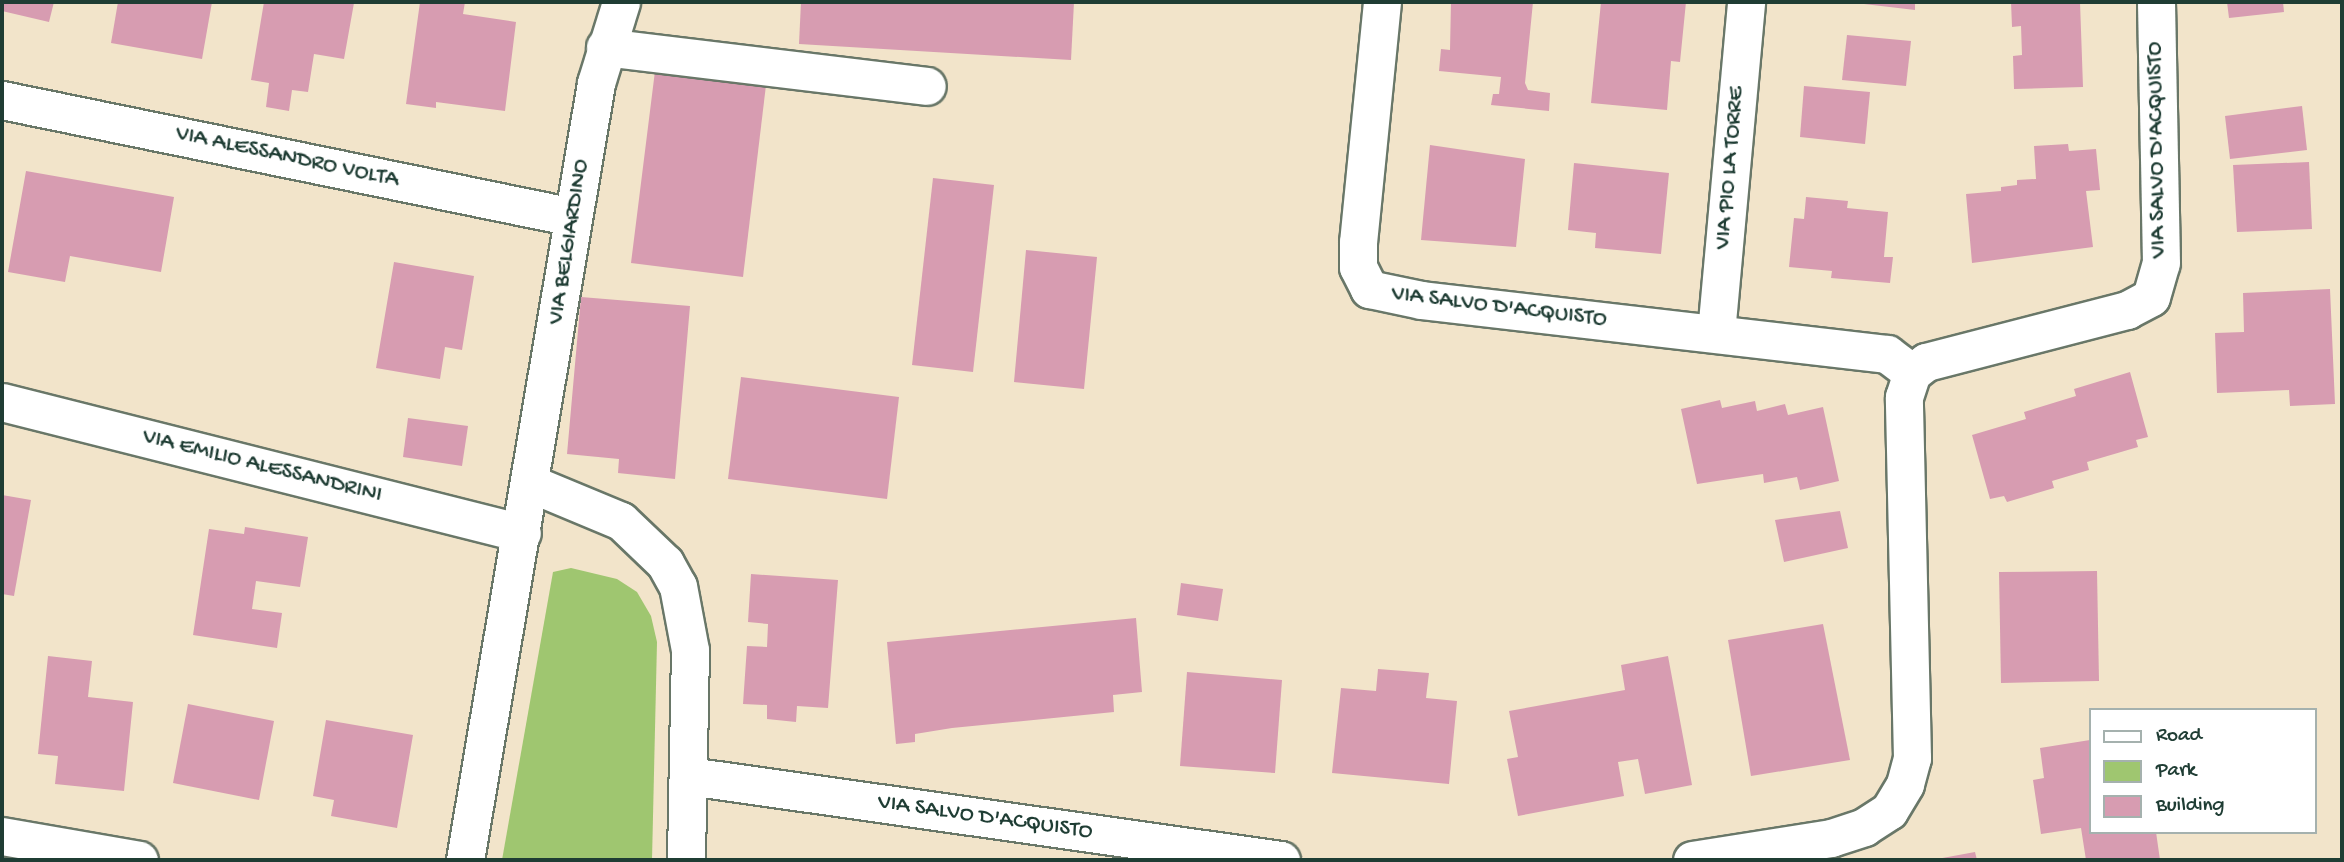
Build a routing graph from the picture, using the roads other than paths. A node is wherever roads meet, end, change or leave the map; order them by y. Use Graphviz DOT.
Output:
graph roads {
  1 [pos="621,2"];
  2 [pos="1382,2"];
  3 [pos="1746,2"];
  4 [pos="2157,2"];
  5 [pos="605,47"];
  6 [pos="927,86"];
  7 [pos="2,100"];
  8 [pos="573,217"];
  9 [pos="1716,333"];
  10 [pos="1912,373"];
  11 [pos="2,402"];
  12 [pos="532,484"];
  13 [pos="522,533"];
  14 [pos="689,776"];
  15 [pos="2,835"];
  16 [pos="139,860"];
  17 [pos="465,860"];
  18 [pos="686,860"];
  19 [pos="1282,860"];
  20 [pos="1692,860"];
  1 -- 5 [label="street, VIA BELGIARDINO"];
  2 -- 9 [label="street, VIA SALVO D'ACQUISTO"];
  3 -- 9 [label="street, VIA PIO LA TORRE"];
  4 -- 10 [label="street, VIA SALVO D'ACQUISTO"];
  5 -- 6 [label="street"];
  5 -- 8 [label="street, VIA BELGIARDINO"];
  7 -- 8 [label="street, VIA ALESSANDRO VOLTA"];
  8 -- 12 [label="street, VIA BELGIARDINO"];
  9 -- 10 [label="street, VIA SALVO D'ACQUISTO"];
  10 -- 20 [label="street"];
  11 -- 13 [label="street, VIA EMILIO ALESSANDRINI"];
  12 -- 13 [label="street, VIA BELGIARDINO"];
  12 -- 14 [label="street"];
  13 -- 17 [label="street, VIA BELGIARDINO"];
  14 -- 18 [label="street"];
  14 -- 19 [label="street, VIA SALVO D'ACQUISTO"];
  15 -- 16 [label="street"];
}
